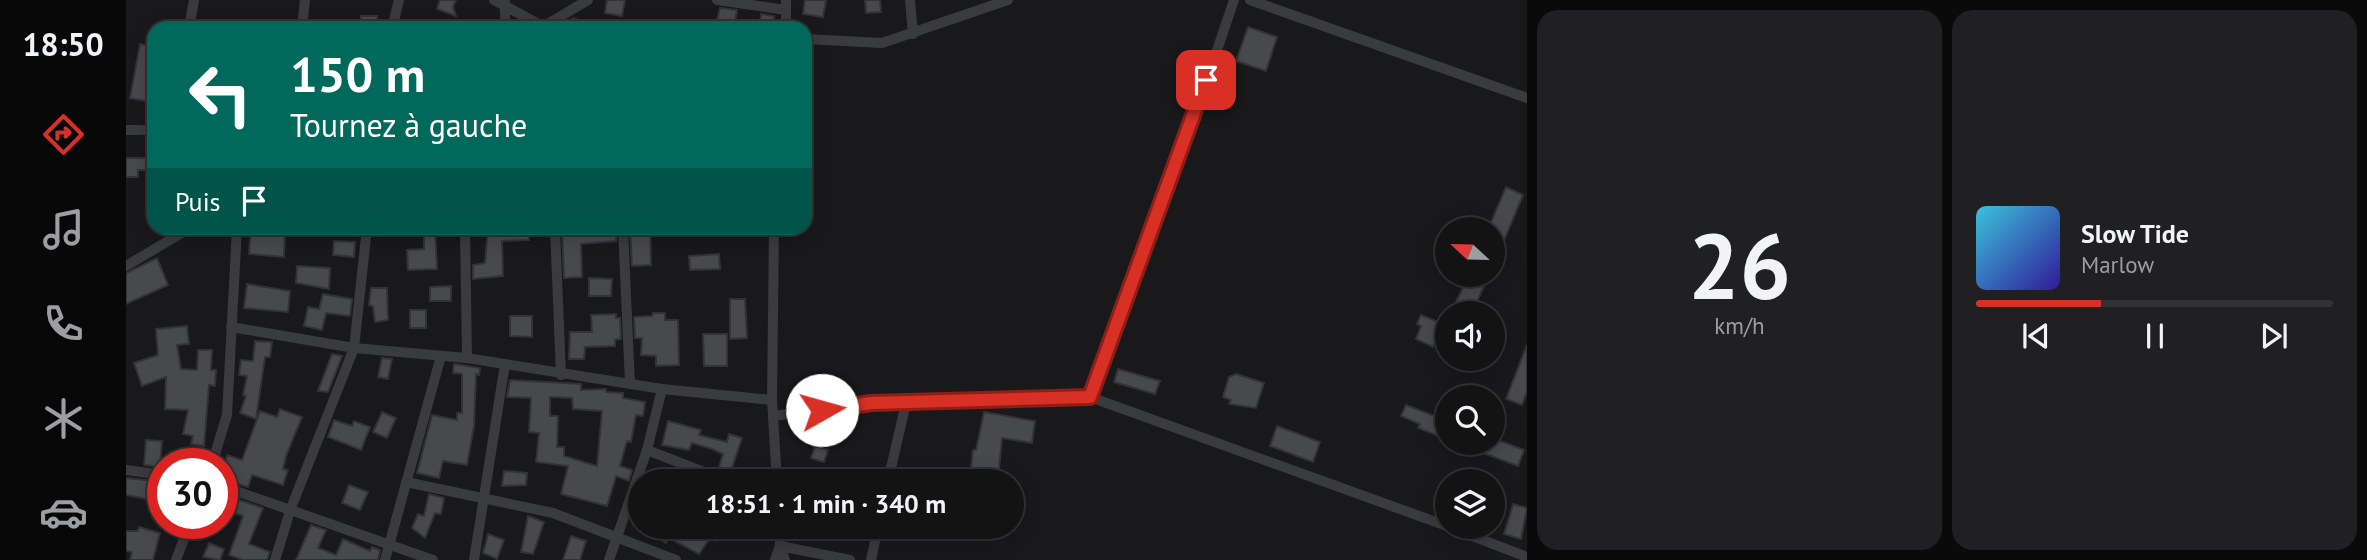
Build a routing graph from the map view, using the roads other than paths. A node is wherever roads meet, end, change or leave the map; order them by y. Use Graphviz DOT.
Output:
graph roads {
  1 [pos="194,0"];
  2 [pos="305,0"];
  3 [pos="398,0"];
  4 [pos="588,0"];
  5 [pos="717,0"];
  6 [pos="910,0"];
  7 [pos="1008,0"];
  8 [pos="1234,0"];
  9 [pos="1250,0"];
  10 [pos="501,1"];
  11 [pos="786,5"];
  12 [pos="190,21"];
  13 [pos="303,21"];
  14 [pos="394,21"];
  15 [pos="504,21"];
  16 [pos="534,21"];
  17 [pos="554,21"];
  18 [pos="913,34"];
  19 [pos="812,39"];
  20 [pos="1527,98"];
  21 [pos="126,130"];
  22 [pos="147,130"];
  23 [pos="169,235"];
  24 [pos="237,235"];
  25 [pos="366,235"];
  26 [pos="465,235"];
  27 [pos="555,235"];
  28 [pos="623,235"];
  29 [pos="774,235"];
  30 [pos="126,266"];
  31 [pos="231,327"];
  32 [pos="354,348"];
  33 [pos="441,356"];
  34 [pos="467,358"];
  35 [pos="505,364"];
  36 [pos="561,375"];
  37 [pos="630,384"];
  38 [pos="662,389"];
  39 [pos="1090,397"];
  40 [pos="772,400"];
  41 [pos="906,402"];
  42 [pos="773,416"];
  43 [pos="217,448"];
  44 [pos="647,450"];
  45 [pos="696,469"];
  46 [pos="776,469"];
  47 [pos="891,469"];
  48 [pos="126,470"];
  49 [pos="147,473"];
  50 [pos="407,482"];
  51 [pos="238,491"];
  52 [pos="484,498"];
  53 [pos="291,508"];
  54 [pos="1435,521"];
  55 [pos="616,537"];
  56 [pos="184,539"];
  57 [pos="780,539"];
  58 [pos="875,539"];
  59 [pos="1481,539"];
  60 [pos="389,545"];
  61 [pos="780,546"];
  62 [pos="1527,557"];
  63 [pos="176,560"];
  64 [pos="275,560"];
  65 [pos="385,560"];
  66 [pos="433,560"];
  67 [pos="474,560"];
  68 [pos="609,560"];
  69 [pos="676,560"];
  70 [pos="775,560"];
  71 [pos="785,560"];
  72 [pos="850,560"];
  73 [pos="871,560"];
  1 -- 12 [label="street"];
  2 -- 13 [label="street"];
  3 -- 14 [label="street"];
  4 -- 17 [label="street"];
  5 -- 11 [label="street"];
  6 -- 18 [label="street"];
  7 -- 18 [label="street"];
  8 -- 39 [label="street"];
  9 -- 20 [label="street"];
  10 -- 15 [label="street"];
  10 -- 16 [label="street"];
  18 -- 19 [label="street"];
  21 -- 22 [label="street"];
  23 -- 30 [label="street"];
  24 -- 31 [label="street"];
  25 -- 32 [label="street"];
  26 -- 34 [label="street"];
  27 -- 36 [label="street"];
  28 -- 37 [label="street"];
  29 -- 40 [label="street"];
  31 -- 32 [label="street"];
  31 -- 43 [label="street"];
  32 -- 33 [label="street"];
  32 -- 53 [label="street"];
  33 -- 34 [label="street"];
  33 -- 50 [label="street"];
  34 -- 35 [label="street"];
  35 -- 36 [label="street"];
  35 -- 52 [label="street"];
  36 -- 37 [label="street"];
  37 -- 38 [label="street"];
  38 -- 40 [label="street"];
  38 -- 44 [label="street"];
  39 -- 41 [label="street"];
  39 -- 54 [label="street"];
  40 -- 42 [label="street"];
  41 -- 42 [label="street"];
  41 -- 47 [label="street"];
  42 -- 46 [label="street"];
  44 -- 45 [label="street"];
  44 -- 55 [label="street"];
  48 -- 49 [label="street"];
  50 -- 52 [label="street"];
  50 -- 60 [label="street"];
  51 -- 53 [label="street"];
  52 -- 55 [label="street"];
  52 -- 67 [label="street"];
  53 -- 60 [label="street"];
  53 -- 64 [label="street"];
  55 -- 68 [label="street"];
  55 -- 69 [label="street"];
  56 -- 63 [label="street"];
  57 -- 61 [label="street"];
  58 -- 73 [label="street"];
  59 -- 62 [label="street"];
  60 -- 65 [label="street"];
  60 -- 66 [label="street"];
  61 -- 70 [label="street"];
  61 -- 71 [label="street"];
  61 -- 72 [label="street"];
}
